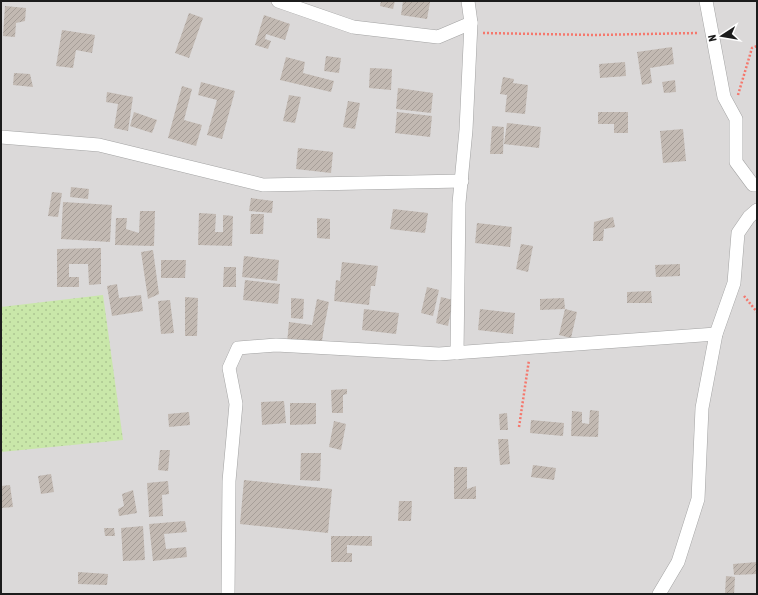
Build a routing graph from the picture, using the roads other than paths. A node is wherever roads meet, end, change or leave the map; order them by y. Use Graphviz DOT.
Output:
graph roads {
  1 [pos="278,1"];
  2 [pos="468,1"];
  3 [pos="706,1"];
  4 [pos="471,28"];
  5 [pos="1,137"];
  6 [pos="462,181"];
  7 [pos="757,185"];
  8 [pos="757,210"];
  9 [pos="716,334"];
  10 [pos="457,353"];
  11 [pos="228,594"];
  12 [pos="660,594"];
  1 -- 4 [label="street"];
  2 -- 4 [label="street"];
  3 -- 7 [label="street"];
  4 -- 6 [label="street"];
  5 -- 6 [label="street"];
  6 -- 10 [label="street"];
  8 -- 9 [label="street"];
  9 -- 10 [label="street"];
  9 -- 12 [label="street"];
  10 -- 11 [label="street"];
}
